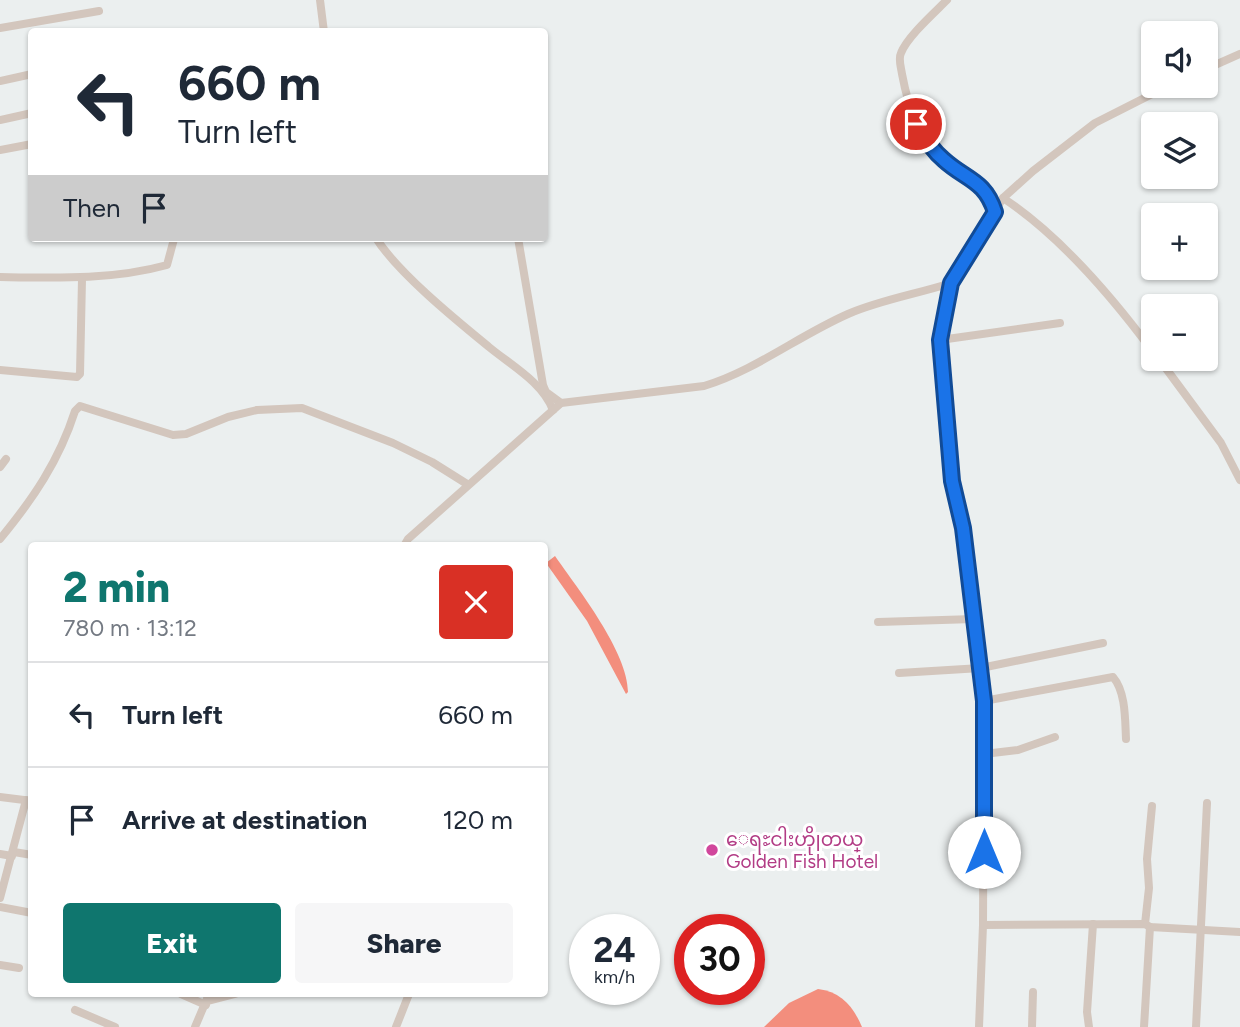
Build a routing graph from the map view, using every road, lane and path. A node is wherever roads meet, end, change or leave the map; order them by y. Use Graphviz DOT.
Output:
graph roads {
  1 [pos="320,0"];
  2 [pos="947,0"];
  3 [pos="99,10"];
  4 [pos="0,28"];
  5 [pos="324,28"];
  6 [pos="1240,54"];
  7 [pos="1218,64"];
  8 [pos="28,75"];
  9 [pos="0,81"];
  10 [pos="1144,98"];
  11 [pos="28,114"];
  12 [pos="0,120"];
  13 [pos="28,145"];
  14 [pos="0,150"];
  15 [pos="1003,198"];
  16 [pos="995,212"];
  17 [pos="173,242"];
  18 [pos="379,242"];
  19 [pos="519,242"];
  20 [pos="0,277"];
  21 [pos="82,279"];
  22 [pos="951,283"];
  23 [pos="1060,323"];
  24 [pos="1141,336"];
  25 [pos="940,340"];
  26 [pos="0,370"];
  27 [pos="1168,371"];
  28 [pos="546,392"];
  29 [pos="561,403"];
  30 [pos="553,410"];
  31 [pos="6,459"];
  32 [pos="0,467"];
  33 [pos="1240,480"];
  34 [pos="467,484"];
  35 [pos="0,539"];
  36 [pos="406,542"];
  37 [pos="974,619"];
  38 [pos="878,622"];
  39 [pos="1103,643"];
  40 [pos="981,668"];
  41 [pos="899,673"];
  42 [pos="984,701"];
  43 [pos="1055,737"];
  44 [pos="1126,739"];
  45 [pos="984,754"];
  46 [pos="0,797"];
  47 [pos="28,800"];
  48 [pos="28,803"];
  49 [pos="1207,803"];
  50 [pos="1152,806"];
  51 [pos="0,854"];
  52 [pos="13,854"];
  53 [pos="28,855"];
  54 [pos="0,898"];
  55 [pos="0,907"];
  56 [pos="28,912"];
  57 [pos="1093,924"];
  58 [pos="983,925"];
  59 [pos="1147,925"];
  60 [pos="1201,930"];
  61 [pos="1240,932"];
  62 [pos="0,965"];
  63 [pos="19,968"];
  64 [pos="1032,992"];
  65 [pos="408,997"];
  66 [pos="208,1000"];
  67 [pos="75,1010"];
  68 [pos="115,1027"];
  69 [pos="195,1027"];
  70 [pos="396,1027"];
  71 [pos="979,1027"];
  72 [pos="1032,1027"];
  73 [pos="1089,1027"];
  74 [pos="1143,1027"];
  75 [pos="1196,1027"];
  1 -- 5 [label="street"];
  2 -- 16 [label="street"];
  3 -- 4 [label="street"];
  6 -- 7 [label="street"];
  8 -- 9 [label="street"];
  10 -- 15 [label="street"];
  11 -- 12 [label="street"];
  13 -- 14 [label="street"];
  15 -- 16 [label="street"];
  15 -- 24 [label="street"];
  16 -- 22 [label="street"];
  17 -- 21 [label="street"];
  18 -- 28 [label="street"];
  19 -- 28 [label="street"];
  20 -- 21 [label="street"];
  21 -- 26 [label="street"];
  22 -- 25 [label="street"];
  22 -- 29 [label="street"];
  23 -- 25 [label="street"];
  25 -- 37 [label="street"];
  27 -- 33 [label="street"];
  28 -- 29 [label="street"];
  28 -- 30 [label="street"];
  29 -- 30 [label="street"];
  30 -- 34 [label="street"];
  31 -- 32 [label="street"];
  34 -- 35 [label="street"];
  34 -- 36 [label="street"];
  37 -- 38 [label="street"];
  37 -- 40 [label="street"];
  39 -- 40 [label="street"];
  40 -- 41 [label="street"];
  40 -- 42 [label="street"];
  42 -- 44 [label="street"];
  42 -- 45 [label="street"];
  43 -- 45 [label="street"];
  45 -- 58 [label="street"];
  46 -- 47 [label="street"];
  48 -- 52 [label="street"];
  49 -- 60 [label="street"];
  50 -- 59 [label="street"];
  51 -- 52 [label="street"];
  52 -- 53 [label="street"];
  52 -- 54 [label="street"];
  55 -- 56 [label="street"];
  57 -- 58 [label="street"];
  57 -- 59 [label="street"];
  57 -- 73 [label="street"];
  58 -- 71 [label="street"];
  59 -- 60 [label="street"];
  59 -- 74 [label="street"];
  60 -- 61 [label="street"];
  60 -- 75 [label="street"];
  62 -- 63 [label="street"];
  64 -- 72 [label="street"];
  65 -- 70 [label="street"];
  66 -- 69 [label="street"];
  67 -- 68 [label="street"];
}
